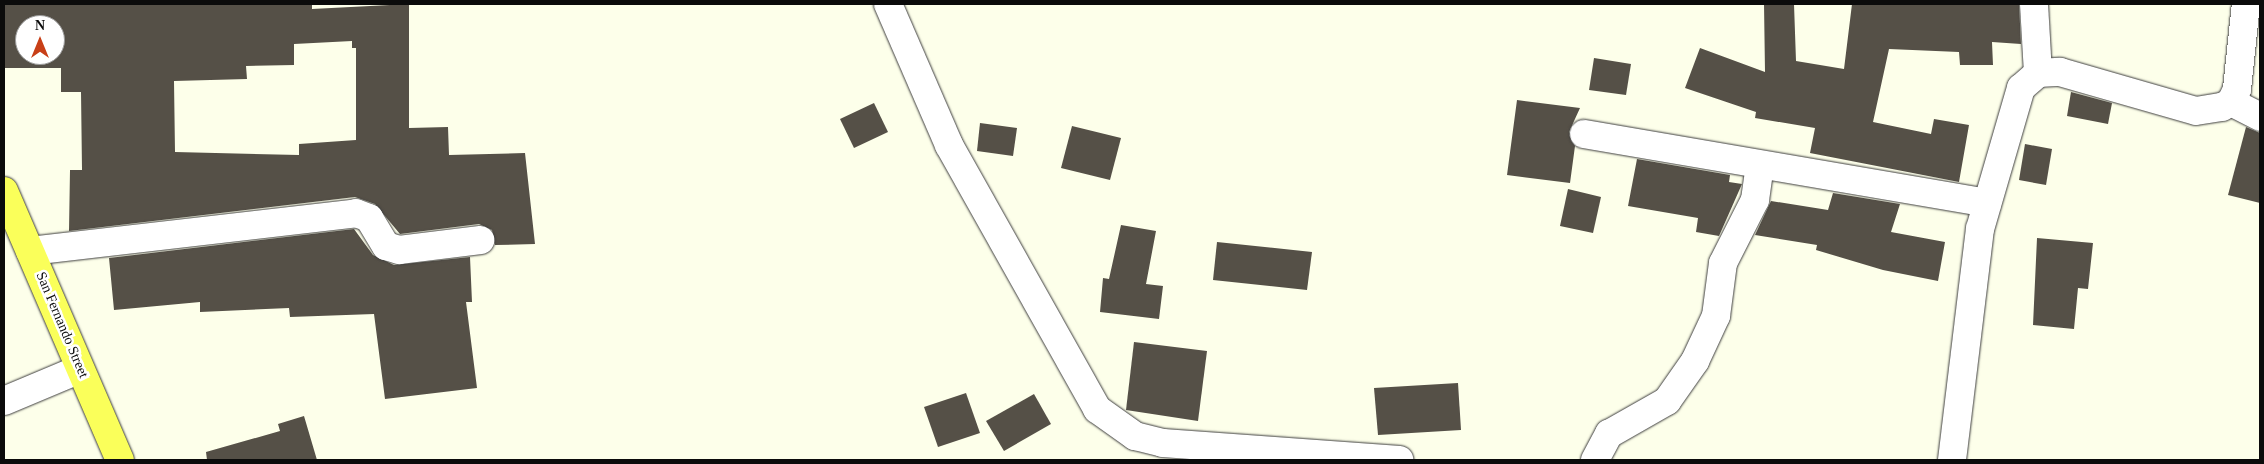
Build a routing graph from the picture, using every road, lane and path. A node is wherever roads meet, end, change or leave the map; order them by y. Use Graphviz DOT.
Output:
graph roads {
  1 [pos="888,4"];
  2 [pos="2034,4"];
  3 [pos="2246,4"];
  4 [pos="2038,73"];
  5 [pos="2231,102"];
  6 [pos="2260,117"];
  7 [pos="1584,134"];
  8 [pos="1760,164"];
  9 [pos="4,191"];
  10 [pos="1987,203"];
  11 [pos="480,240"];
  12 [pos="30,251"];
  13 [pos="80,369"];
  14 [pos="4,401"];
  15 [pos="1252,455"];
  16 [pos="120,460"];
  17 [pos="1400,460"];
  18 [pos="1595,460"];
  19 [pos="1952,460"];
  1 -- 15 [label="street"];
  2 -- 4 [label="street"];
  3 -- 5 [label="street"];
  4 -- 5 [label="street"];
  4 -- 10 [label="street"];
  5 -- 6 [label="street"];
  7 -- 8 [label="street"];
  8 -- 10 [label="street"];
  8 -- 18 [label="street"];
  9 -- 12 [label="main road, San Fernando Street"];
  10 -- 19 [label="street"];
  11 -- 12 [label="street"];
  12 -- 13 [label="main road, San Fernando Street"];
  13 -- 14 [label="street"];
  13 -- 16 [label="main road, San Fernando Street"];
  15 -- 17 [label="street"];
}
